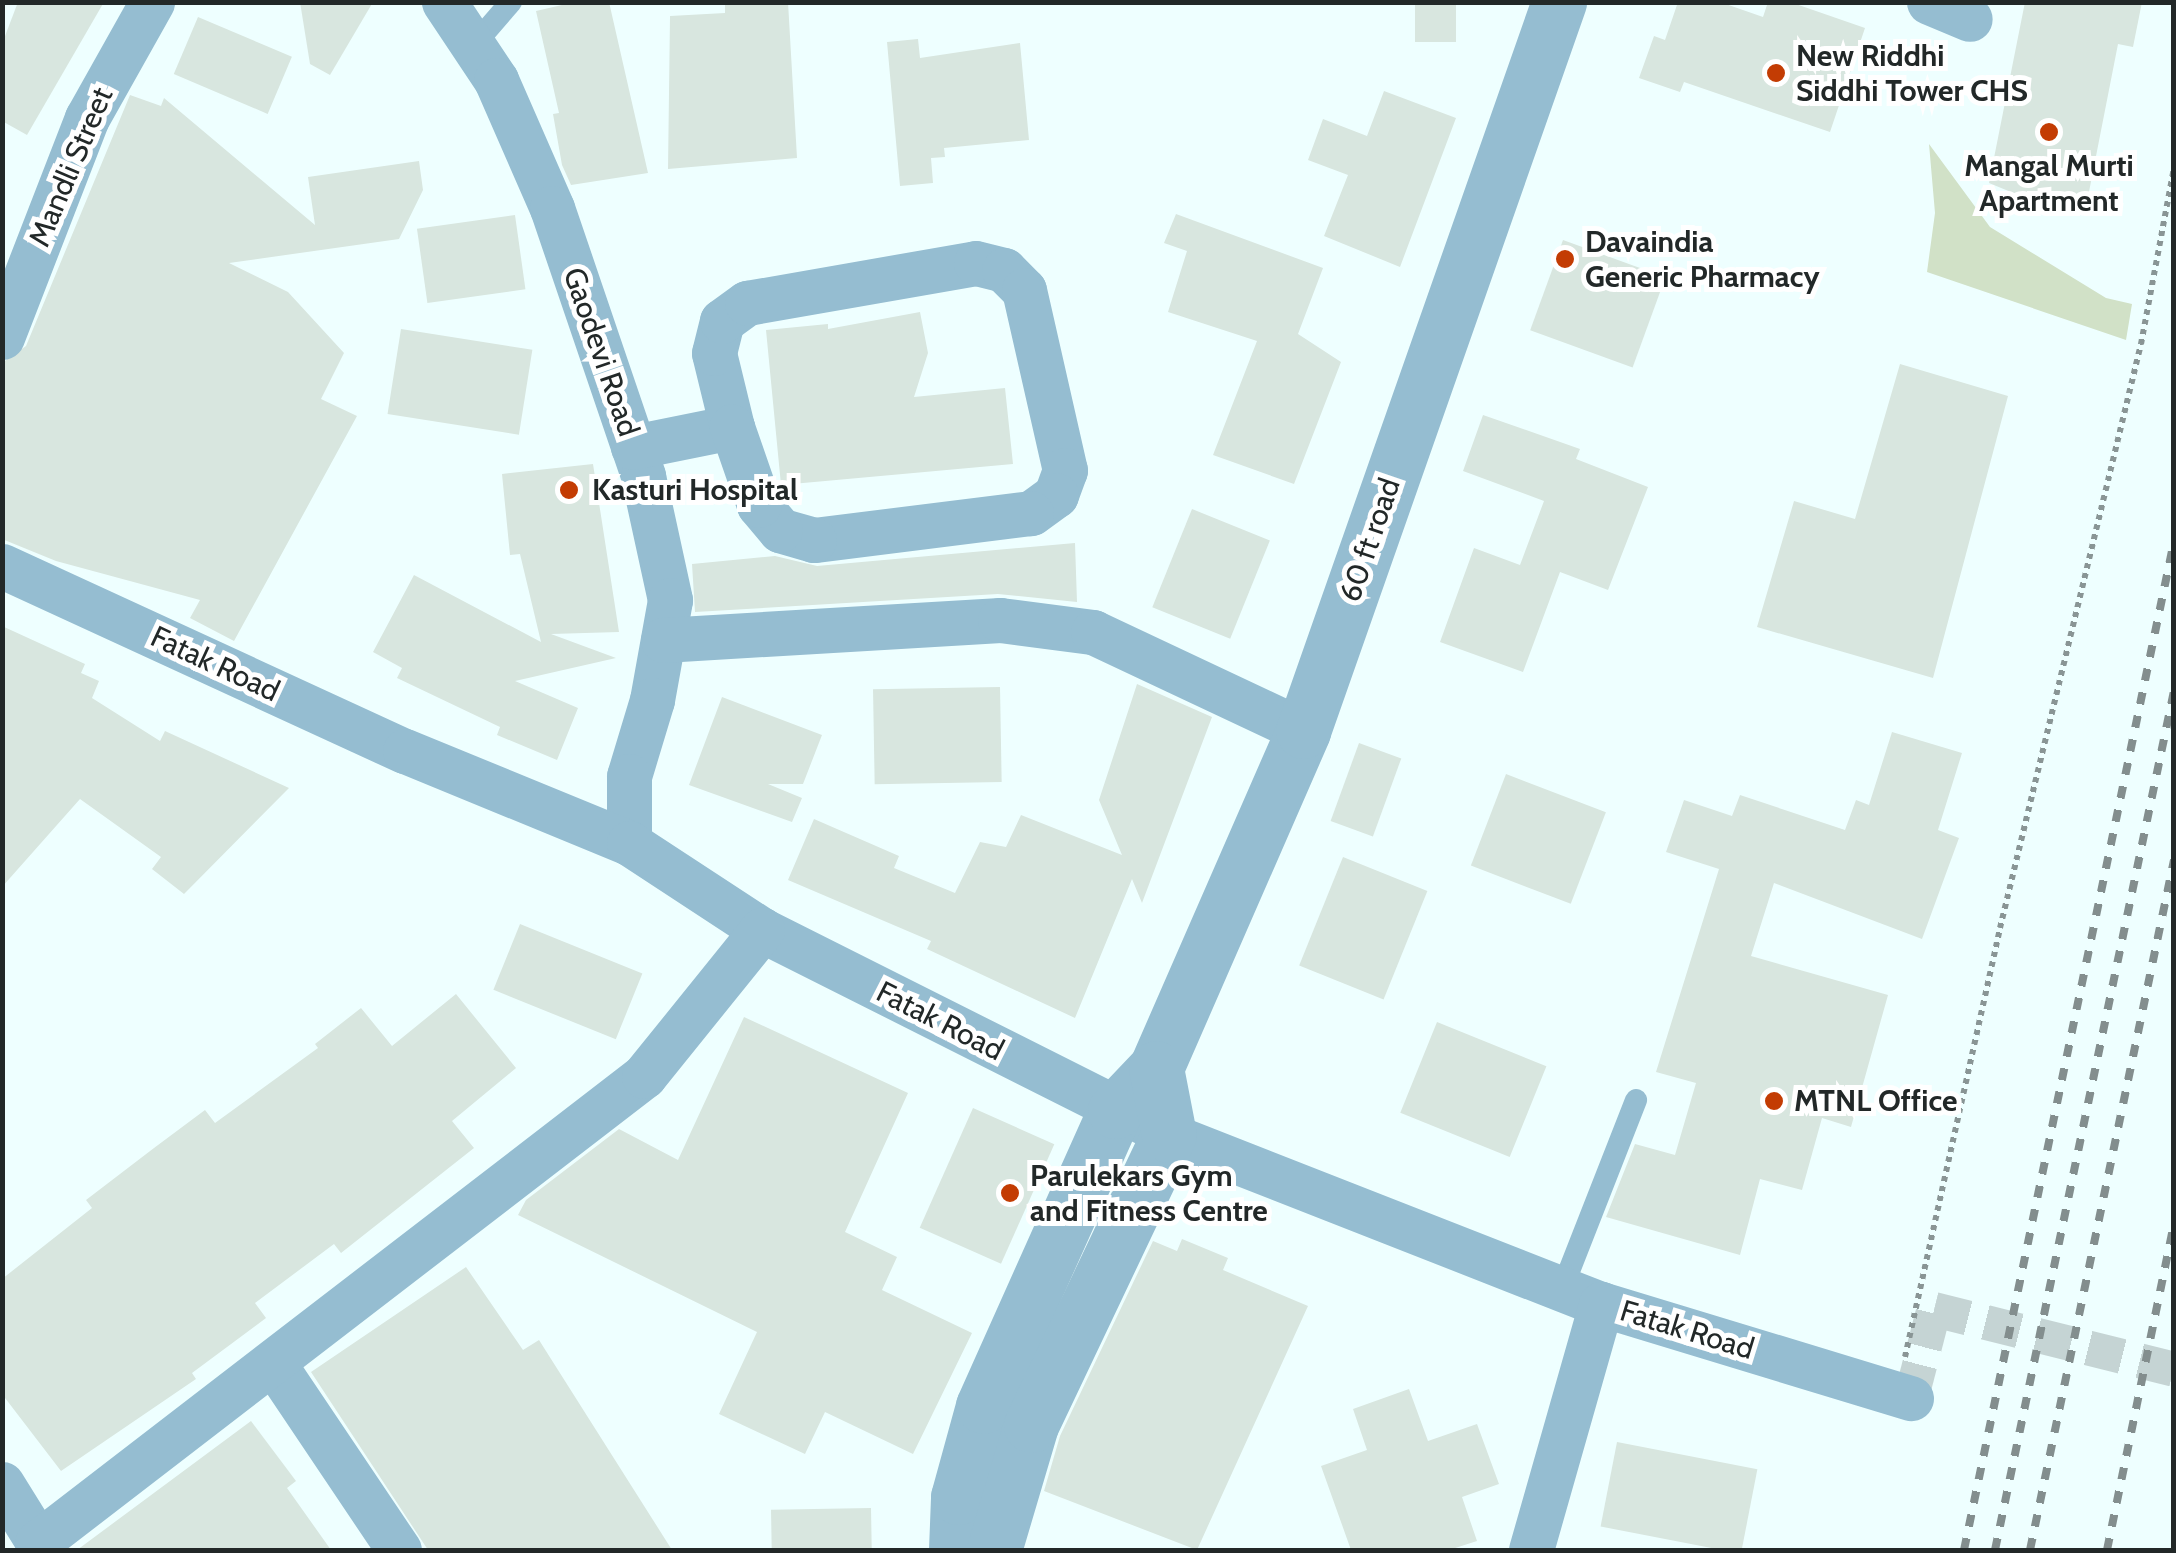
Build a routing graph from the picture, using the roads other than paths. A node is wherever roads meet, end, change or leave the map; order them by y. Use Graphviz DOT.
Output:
graph roads {
  1 [pos="152,2"];
  2 [pos="444,2"];
  3 [pos="511,2"];
  4 [pos="1559,2"];
  5 [pos="473,46"];
  6 [pos="2,337"];
  7 [pos="732,427"];
  8 [pos="633,447"];
  9 [pos="2,566"];
  10 [pos="663,640"];
  11 [pos="1303,731"];
  12 [pos="629,843"];
  13 [pos="762,930"];
  14 [pos="1156,1068"];
  15 [pos="1636,1100"];
  16 [pos="1115,1111"];
  17 [pos="1169,1136"];
  18 [pos="1582,1297"];
  19 [pos="274,1364"];
  20 [pos="1904,1395"];
  21 [pos="6,1494"];
  22 [pos="975,1541"];
  23 [pos="40,1547"];
  24 [pos="400,1550"];
  25 [pos="1530,1550"];
  1 -- 6 [label="street, Mandli Street"];
  2 -- 5 [label="street, Gaodevi Road"];
  3 -- 5 [label="lane"];
  4 -- 11 [label="street, 60 ft road"];
  5 -- 8 [label="street, Gaodevi Road"];
  7 -- 7 [label="street"];
  7 -- 8 [label="street"];
  8 -- 10 [label="street, Gaodevi Road"];
  9 -- 12 [label="street, Fatak Road"];
  10 -- 11 [label="street"];
  10 -- 12 [label="street, Gaodevi Road"];
  11 -- 14 [label="street, 60 ft road"];
  12 -- 13 [label="street, Fatak Road"];
  13 -- 16 [label="street, Fatak Road"];
  13 -- 19 [label="street"];
  14 -- 16 [label="street"];
  14 -- 17 [label="street"];
  15 -- 18 [label="lane"];
  16 -- 17 [label="street, Fatak Road"];
  16 -- 22 [label="street"];
  17 -- 18 [label="street, Fatak Road"];
  17 -- 22 [label="street"];
  18 -- 20 [label="street, Fatak Road"];
  18 -- 25 [label="street"];
  19 -- 23 [label="street"];
  19 -- 24 [label="street"];
  21 -- 23 [label="street"];
}
